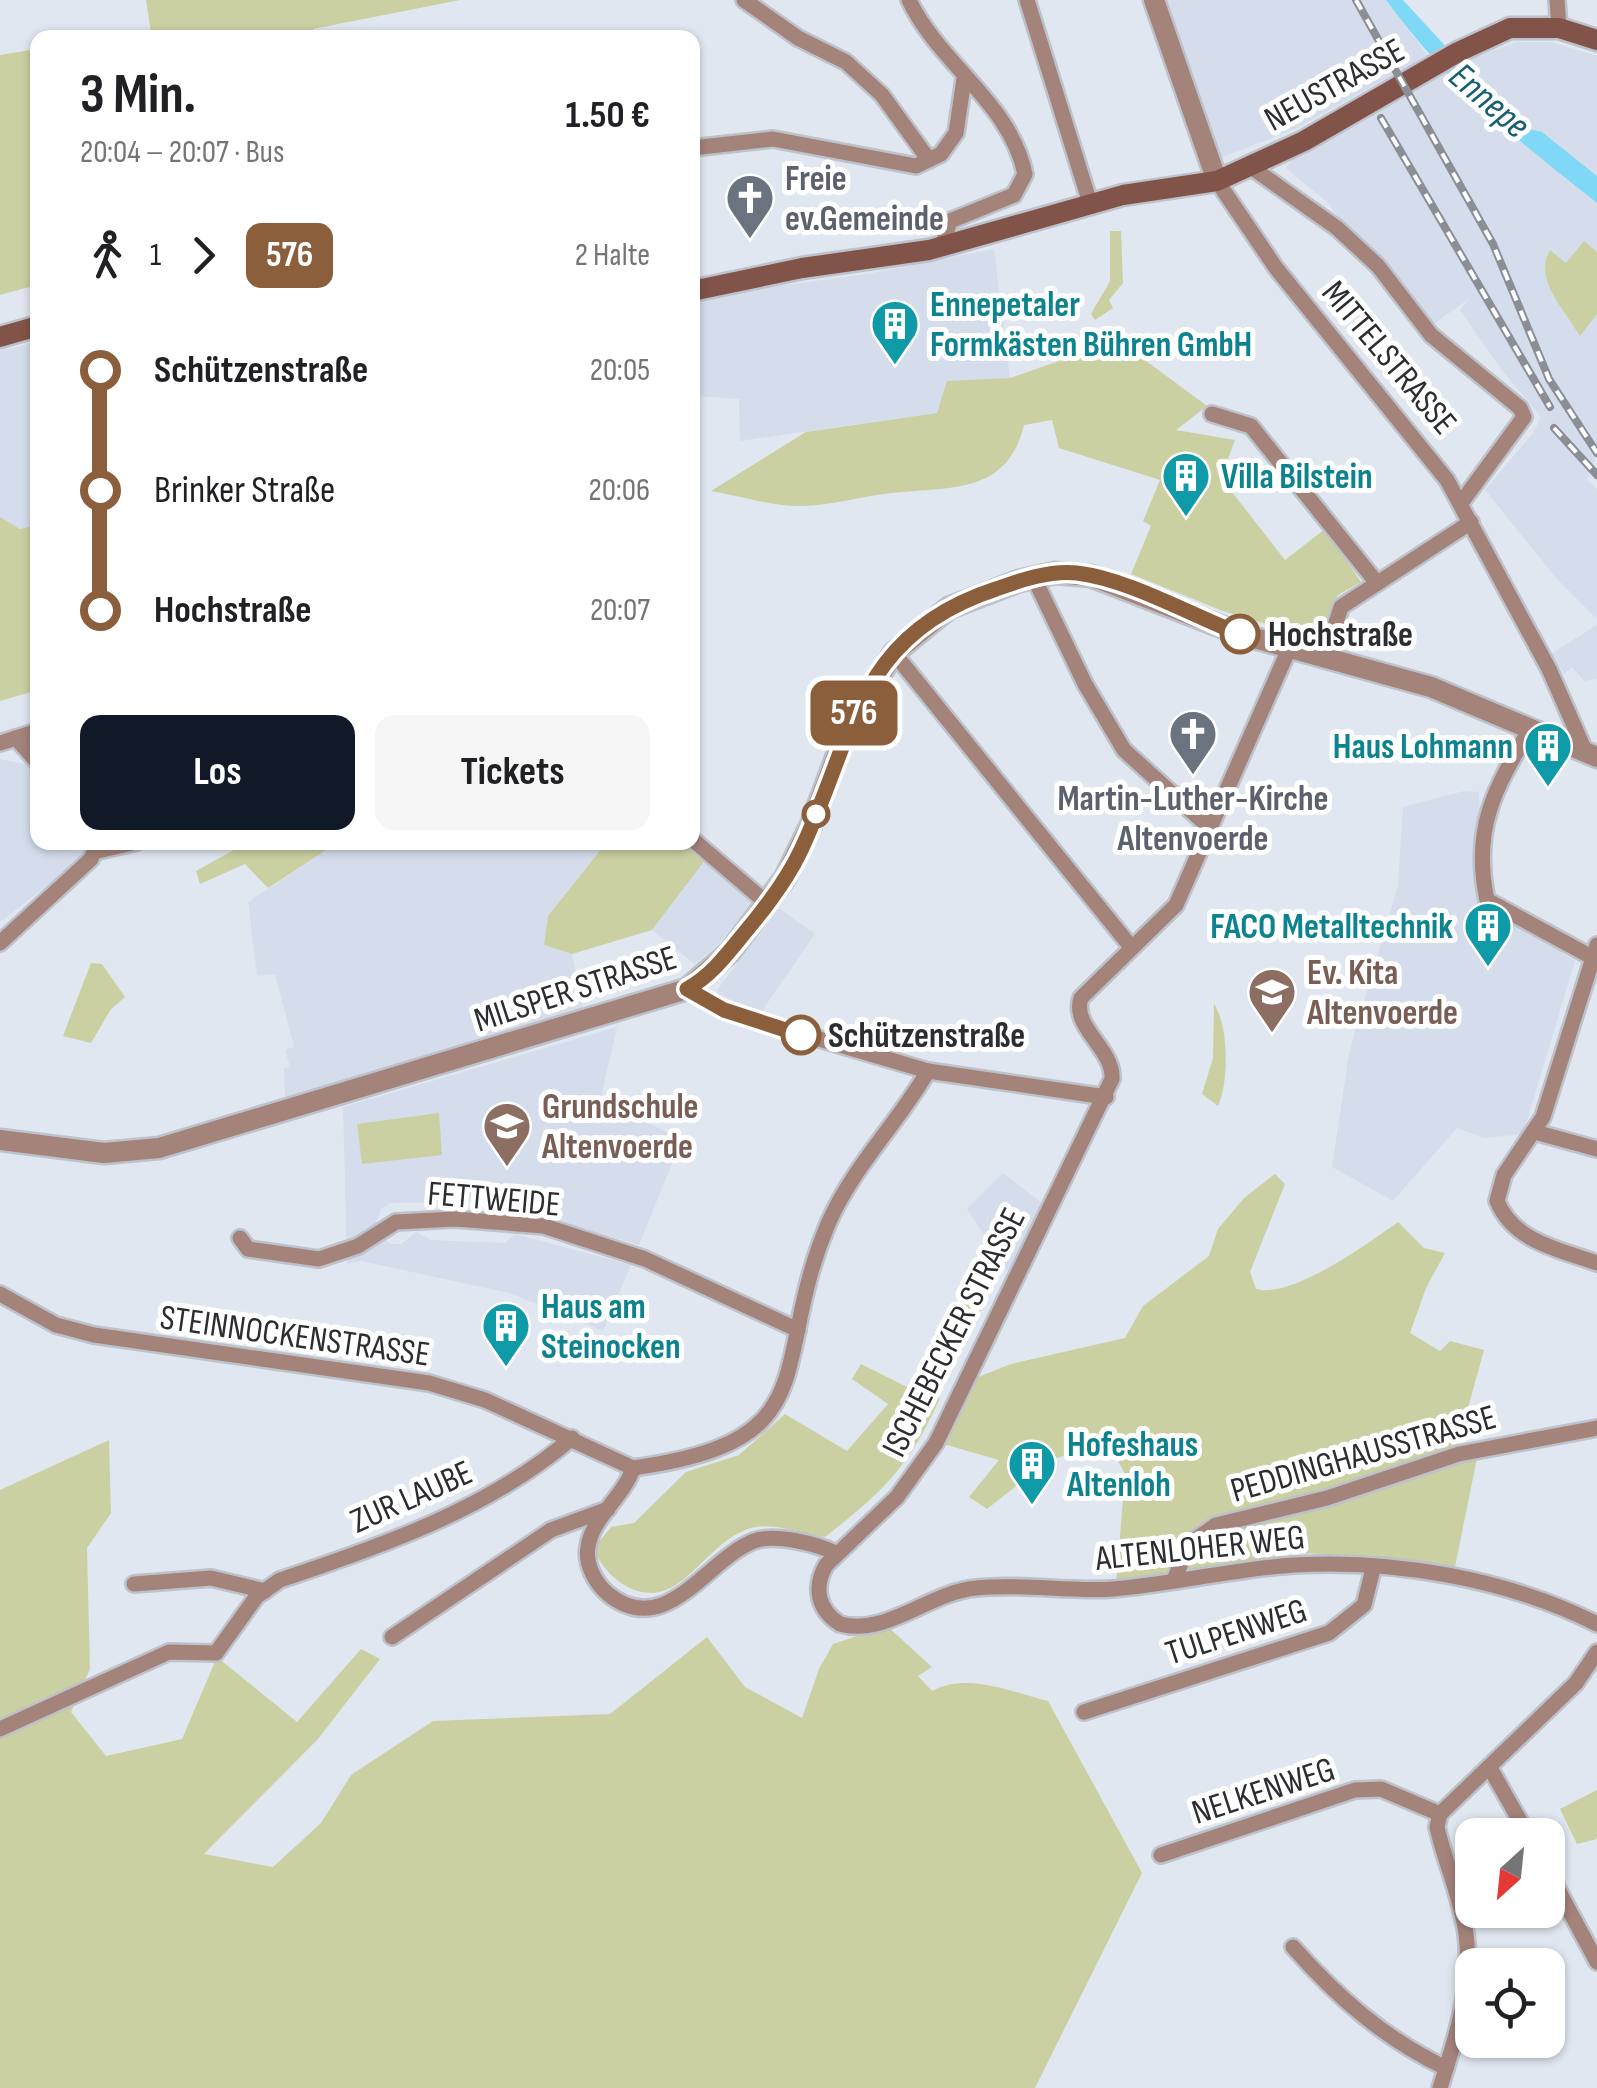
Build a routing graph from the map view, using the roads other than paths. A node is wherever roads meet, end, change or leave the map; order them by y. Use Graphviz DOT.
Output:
graph roads {
  1 [pos="744,0"];
  2 [pos="909,0"];
  3 [pos="1027,0"];
  4 [pos="1154,0"];
  5 [pos="1557,0"];
  6 [pos="1560,28"];
  7 [pos="1597,40"];
  8 [pos="964,79"];
  9 [pos="700,147"];
  10 [pos="929,160"];
  11 [pos="1251,168"];
  12 [pos="1217,181"];
  13 [pos="1090,203"];
  14 [pos="942,246"];
  15 [pos="700,290"];
  16 [pos="30,328"];
  17 [pos="0,337"];
  18 [pos="1212,414"];
  19 [pos="1462,503"];
  20 [pos="1471,522"];
  21 [pos="1034,578"];
  22 [pos="1377,583"];
  23 [pos="1290,649"];
  24 [pos="894,653"];
  25 [pos="1325,658"];
  26 [pos="1529,731"];
  27 [pos="8,740"];
  28 [pos="1592,755"];
  29 [pos="30,756"];
  30 [pos="1210,828"];
  31 [pos="700,846"];
  32 [pos="95,850"];
  33 [pos="768,904"];
  34 [pos="0,943"];
  35 [pos="1131,947"];
  36 [pos="1595,954"];
  37 [pos="687,989"];
  38 [pos="928,1071"];
  39 [pos="1106,1097"];
  40 [pos="1535,1132"];
  41 [pos="0,1140"];
  42 [pos="1597,1148"];
  43 [pos="240,1238"];
  44 [pos="1597,1264"];
  45 [pos="0,1294"];
  46 [pos="798,1330"];
  47 [pos="1597,1428"];
  48 [pos="572,1438"];
  49 [pos="634,1468"];
  50 [pos="611,1508"];
  51 [pos="836,1553"];
  52 [pos="1373,1569"];
  53 [pos="1174,1580"];
  54 [pos="134,1584"];
  55 [pos="265,1590"];
  56 [pos="840,1624"];
  57 [pos="1597,1624"];
  58 [pos="392,1637"];
  59 [pos="1597,1652"];
  60 [pos="1084,1712"];
  61 [pos="0,1729"];
  62 [pos="1490,1768"];
  63 [pos="1440,1814"];
  64 [pos="1518,1818"];
  65 [pos="1161,1855"];
  66 [pos="1565,1903"];
  67 [pos="1293,1947"];
  68 [pos="1597,1962"];
  69 [pos="1446,2068"];
  70 [pos="1440,2088"];
  1 -- 10 [label="street"];
  2 -- 8 [label="street"];
  3 -- 13 [label="street"];
  4 -- 12 [label="street, MITTELSTRASSE"];
  5 -- 6 [label="street"];
  6 -- 7 [label="main road, NEUSTRASSE"];
  6 -- 11 [label="main road, NEUSTRASSE"];
  8 -- 10 [label="street"];
  8 -- 14 [label="street"];
  9 -- 10 [label="street"];
  11 -- 12 [label="main road, NEUSTRASSE"];
  11 -- 19 [label="street"];
  12 -- 13 [label="main road, NEUSTRASSE"];
  12 -- 19 [label="street, MITTELSTRASSE"];
  13 -- 14 [label="main road, NEUSTRASSE"];
  14 -- 15 [label="main road, NEUSTRASSE"];
  16 -- 17 [label="main road"];
  18 -- 22 [label="street"];
  19 -- 20 [label="street, MITTELSTRASSE"];
  20 -- 22 [label="street"];
  20 -- 28 [label="street, MITTELSTRASSE"];
  21 -- 23 [label="street, MILSPER STRASSE"];
  21 -- 24 [label="street, MILSPER STRASSE"];
  21 -- 30 [label="street"];
  22 -- 25 [label="street"];
  23 -- 25 [label="street, MILSPER STRASSE"];
  23 -- 30 [label="street"];
  24 -- 33 [label="street, MILSPER STRASSE"];
  24 -- 35 [label="street"];
  25 -- 26 [label="street, MILSPER STRASSE"];
  26 -- 28 [label="street, MILSPER STRASSE"];
  26 -- 36 [label="street"];
  27 -- 29 [label="street"];
  30 -- 35 [label="street"];
  31 -- 33 [label="street"];
  32 -- 34 [label="street"];
  33 -- 37 [label="street, MILSPER STRASSE"];
  35 -- 39 [label="street"];
  36 -- 40 [label="street"];
  37 -- 38 [label="street"];
  37 -- 41 [label="street, MILSPER STRASSE"];
  38 -- 39 [label="street"];
  38 -- 46 [label="street"];
  39 -- 51 [label="street, ISCHEBECKER STRASSE"];
  40 -- 42 [label="street"];
  40 -- 44 [label="street"];
  43 -- 46 [label="street, FETTWEIDE"];
  45 -- 48 [label="street, STEINNOCKENSTRASSE"];
  46 -- 49 [label="street"];
  47 -- 53 [label="street, PEDDINGHAUSSTRASSE"];
  48 -- 49 [label="street, STEINNOCKENSTRASSE"];
  48 -- 55 [label="street, ZUR LAUBE"];
  49 -- 50 [label="street"];
  50 -- 51 [label="street"];
  50 -- 58 [label="street"];
  51 -- 56 [label="street, ISCHEBECKER STRASSE"];
  52 -- 53 [label="street, ALTENLOHER WEG"];
  52 -- 57 [label="street, ALTENLOHER WEG"];
  52 -- 60 [label="street, TULPENWEG"];
  53 -- 56 [label="street, ALTENLOHER WEG"];
  54 -- 55 [label="street"];
  55 -- 61 [label="street, ZUR LAUBE"];
  59 -- 62 [label="street"];
  62 -- 63 [label="street"];
  62 -- 64 [label="street"];
  63 -- 65 [label="street, NELKENWEG"];
  63 -- 69 [label="street"];
  66 -- 68 [label="street"];
  67 -- 69 [label="street"];
  69 -- 70 [label="street"];
}
